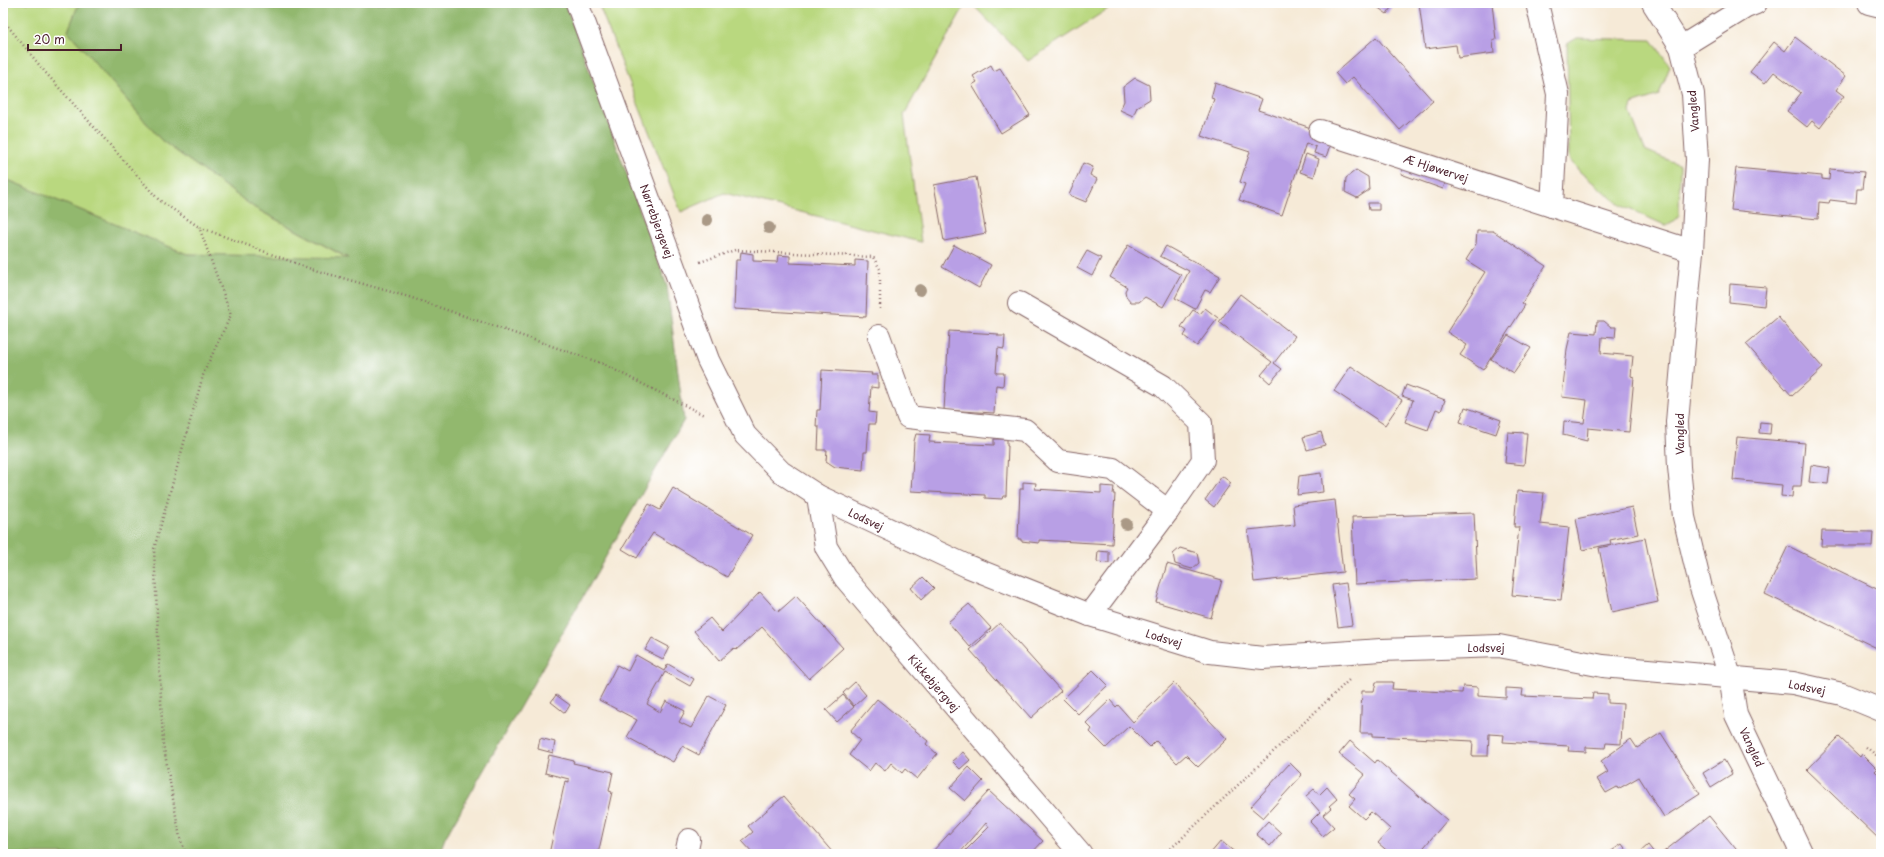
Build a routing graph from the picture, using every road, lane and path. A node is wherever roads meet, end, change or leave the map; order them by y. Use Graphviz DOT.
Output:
graph roads {
  1 [pos="577,3"];
  2 [pos="1537,3"];
  3 [pos="1653,3"];
  4 [pos="1756,3"];
  5 [pos="1869,3"];
  6 [pos="1881,6"];
  7 [pos="3,20"];
  8 [pos="1681,47"];
  9 [pos="1320,131"];
  10 [pos="1552,206"];
  11 [pos="199,227"];
  12 [pos="1692,252"];
  13 [pos="675,272"];
  14 [pos="1019,303"];
  15 [pos="879,336"];
  16 [pos="745,435"];
  17 [pos="818,496"];
  18 [pos="1168,511"];
  19 [pos="1090,616"];
  20 [pos="1381,650"];
  21 [pos="1730,676"];
  22 [pos="1881,710"];
  23 [pos="1866,747"];
  24 [pos="1881,759"];
  25 [pos="186,854"];
  26 [pos="1081,854"];
  27 [pos="1165,854"];
  28 [pos="1802,854"];
  1 -- 13 [label="street, Nørrebjergevej"];
  2 -- 10 [label="street"];
  3 -- 8 [label="street, Vangled"];
  4 -- 8 [label="street"];
  5 -- 6 [label="street"];
  7 -- 11 [label="path"];
  8 -- 12 [label="street, Vangled"];
  9 -- 10 [label="street, Æ Hjøwervej"];
  10 -- 12 [label="street, Æ Hjøwervej"];
  11 -- 16 [label="path"];
  11 -- 25 [label="path"];
  12 -- 21 [label="street, Vangled"];
  13 -- 15 [label="path"];
  13 -- 16 [label="street, Nørrebjergevej"];
  14 -- 18 [label="street"];
  15 -- 18 [label="street"];
  16 -- 17 [label="street, Lodsvej"];
  17 -- 19 [label="street, Lodsvej"];
  17 -- 26 [label="street, Kikkebjergvej"];
  18 -- 19 [label="street"];
  19 -- 20 [label="street, Lodsvej"];
  20 -- 21 [label="street, Lodsvej"];
  20 -- 27 [label="path"];
  21 -- 22 [label="street, Lodsvej"];
  21 -- 28 [label="street, Vangled"];
  23 -- 24 [label="path"];
}
